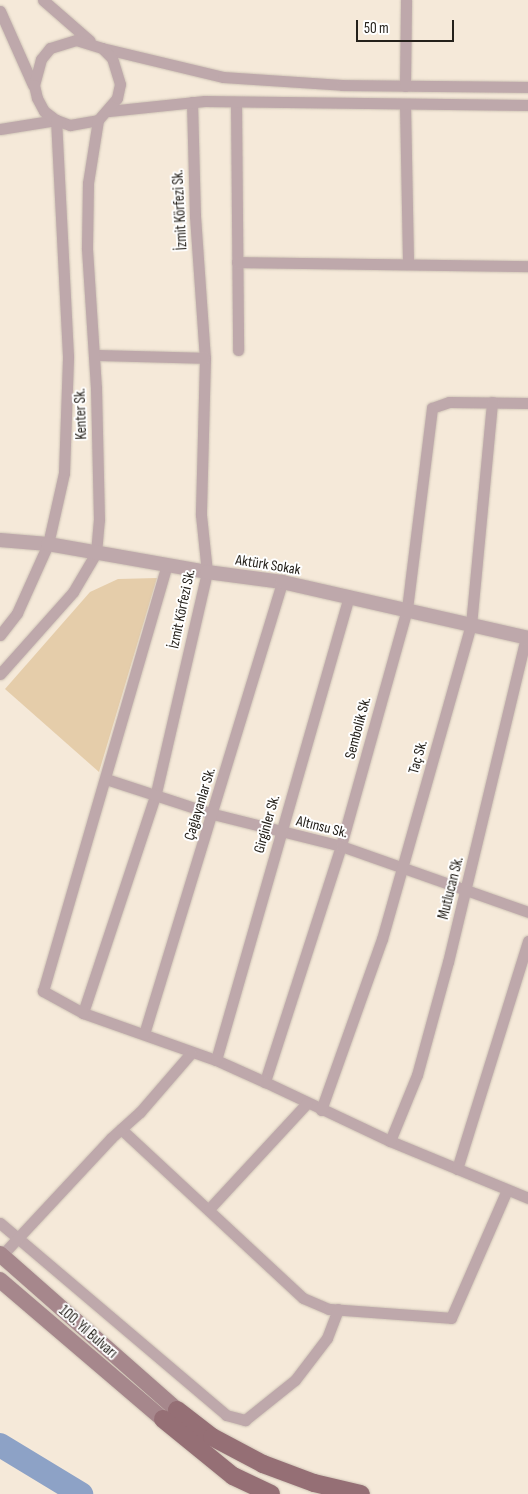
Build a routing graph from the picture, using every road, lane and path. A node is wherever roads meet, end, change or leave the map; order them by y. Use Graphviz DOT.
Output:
graph roads {
  1 [pos="42,0"];
  2 [pos="406,0"];
  3 [pos="0,11"];
  4 [pos="90,42"];
  5 [pos="102,48"];
  6 [pos="34,85"];
  7 [pos="406,86"];
  8 [pos="528,87"];
  9 [pos="192,102"];
  10 [pos="236,102"];
  11 [pos="405,104"];
  12 [pos="528,105"];
  13 [pos="109,111"];
  14 [pos="56,120"];
  15 [pos="98,120"];
  16 [pos="0,129"];
  17 [pos="237,262"];
  18 [pos="408,264"];
  19 [pos="528,266"];
  20 [pos="238,350"];
  21 [pos="94,355"];
  22 [pos="205,358"];
  23 [pos="492,402"];
  24 [pos="528,403"];
  25 [pos="0,540"];
  26 [pos="48,544"];
  27 [pos="96,554"];
  28 [pos="168,564"];
  29 [pos="207,572"];
  30 [pos="282,582"];
  31 [pos="349,596"];
  32 [pos="407,609"];
  33 [pos="471,625"];
  34 [pos="0,635"];
  35 [pos="527,638"];
  36 [pos="0,674"];
  37 [pos="106,779"];
  38 [pos="156,793"];
  39 [pos="213,814"];
  40 [pos="280,832"];
  41 [pos="341,846"];
  42 [pos="403,866"];
  43 [pos="466,889"];
  44 [pos="528,912"];
  45 [pos="528,941"];
  46 [pos="83,1013"];
  47 [pos="144,1034"];
  48 [pos="191,1052"];
  49 [pos="216,1060"];
  50 [pos="265,1082"];
  51 [pos="307,1103"];
  52 [pos="321,1110"];
  53 [pos="121,1128"];
  54 [pos="390,1141"];
  55 [pos="457,1169"];
  56 [pos="507,1190"];
  57 [pos="528,1198"];
  58 [pos="208,1210"];
  59 [pos="0,1224"];
  60 [pos="18,1240"];
  61 [pos="1,1254"];
  62 [pos="0,1280"];
  63 [pos="338,1309"];
  64 [pos="170,1414"];
  65 [pos="272,1494"];
  66 [pos="361,1494"];
  1 -- 4 [label="street"];
  2 -- 7 [label="street"];
  3 -- 6 [label="street"];
  4 -- 5 [label="street"];
  4 -- 6 [label="street"];
  5 -- 7 [label="street"];
  5 -- 13 [label="street"];
  6 -- 14 [label="street"];
  7 -- 8 [label="street"];
  9 -- 10 [label="street"];
  9 -- 13 [label="street"];
  9 -- 22 [label="street, İzmit Körfezi Sk."];
  10 -- 11 [label="street"];
  10 -- 17 [label="street"];
  11 -- 12 [label="street"];
  11 -- 18 [label="street"];
  13 -- 15 [label="street"];
  14 -- 15 [label="street"];
  14 -- 16 [label="street"];
  14 -- 26 [label="street, Kenter Sk."];
  15 -- 21 [label="street, Kenter Sk."];
  17 -- 18 [label="street"];
  17 -- 20 [label="street"];
  18 -- 19 [label="street"];
  21 -- 22 [label="street"];
  21 -- 27 [label="street, Kenter Sk."];
  22 -- 29 [label="street, İzmit Körfezi Sk."];
  23 -- 24 [label="street, Sembolik Sk."];
  23 -- 32 [label="street, Sembolik Sk."];
  23 -- 33 [label="street, Taç Sk."];
  25 -- 26 [label="street, Aktürk Sokak"];
  26 -- 27 [label="street, Aktürk Sokak"];
  26 -- 34 [label="street, Kenter Sk."];
  27 -- 28 [label="street, Aktürk Sokak"];
  27 -- 36 [label="street, Kenter Sk."];
  28 -- 29 [label="street, Aktürk Sokak"];
  28 -- 37 [label="street"];
  29 -- 30 [label="street, Aktürk Sokak"];
  29 -- 38 [label="street, İzmit Körfezi Sk."];
  30 -- 31 [label="street, Aktürk Sokak"];
  30 -- 39 [label="street, Çağlayanlar Sk."];
  31 -- 32 [label="street, Aktürk Sokak"];
  31 -- 40 [label="street, Girginler Sk."];
  32 -- 33 [label="street, Aktürk Sokak"];
  32 -- 41 [label="street, Sembolik Sk."];
  33 -- 35 [label="street, Aktürk Sokak"];
  33 -- 42 [label="street, Taç Sk."];
  35 -- 43 [label="street, Mutlucan Sk."];
  37 -- 38 [label="street, Altınsu Sk."];
  37 -- 46 [label="street"];
  38 -- 39 [label="street, Altınsu Sk."];
  38 -- 46 [label="street, İzmit Körfezi Sk."];
  39 -- 40 [label="street, Altınsu Sk."];
  39 -- 47 [label="street, Çağlayanlar Sk."];
  40 -- 41 [label="street, Altınsu Sk."];
  40 -- 49 [label="street, Girginler Sk."];
  41 -- 42 [label="street, Altınsu Sk."];
  41 -- 50 [label="street, Sembolik Sk."];
  42 -- 43 [label="street, Altınsu Sk."];
  42 -- 52 [label="street, Taç Sk."];
  43 -- 44 [label="street, Altınsu Sk."];
  43 -- 54 [label="street, Mutlucan Sk."];
  45 -- 55 [label="street"];
  46 -- 47 [label="street"];
  47 -- 48 [label="street"];
  48 -- 49 [label="street"];
  48 -- 53 [label="street"];
  49 -- 50 [label="street"];
  50 -- 51 [label="street"];
  51 -- 52 [label="street"];
  51 -- 58 [label="street"];
  52 -- 54 [label="street"];
  53 -- 58 [label="street"];
  53 -- 60 [label="street"];
  54 -- 55 [label="street"];
  55 -- 56 [label="street"];
  56 -- 57 [label="street"];
  56 -- 63 [label="street"];
  58 -- 63 [label="street"];
  59 -- 60 [label="street"];
  60 -- 61 [label="street"];
  60 -- 63 [label="street"];
  61 -- 64 [label="main road, 100. Yıl Bulvarı"];
  62 -- 64 [label="main road, 100. Yıl Bulvarı"];
  64 -- 65 [label="main road"];
  64 -- 66 [label="main road"];
}
